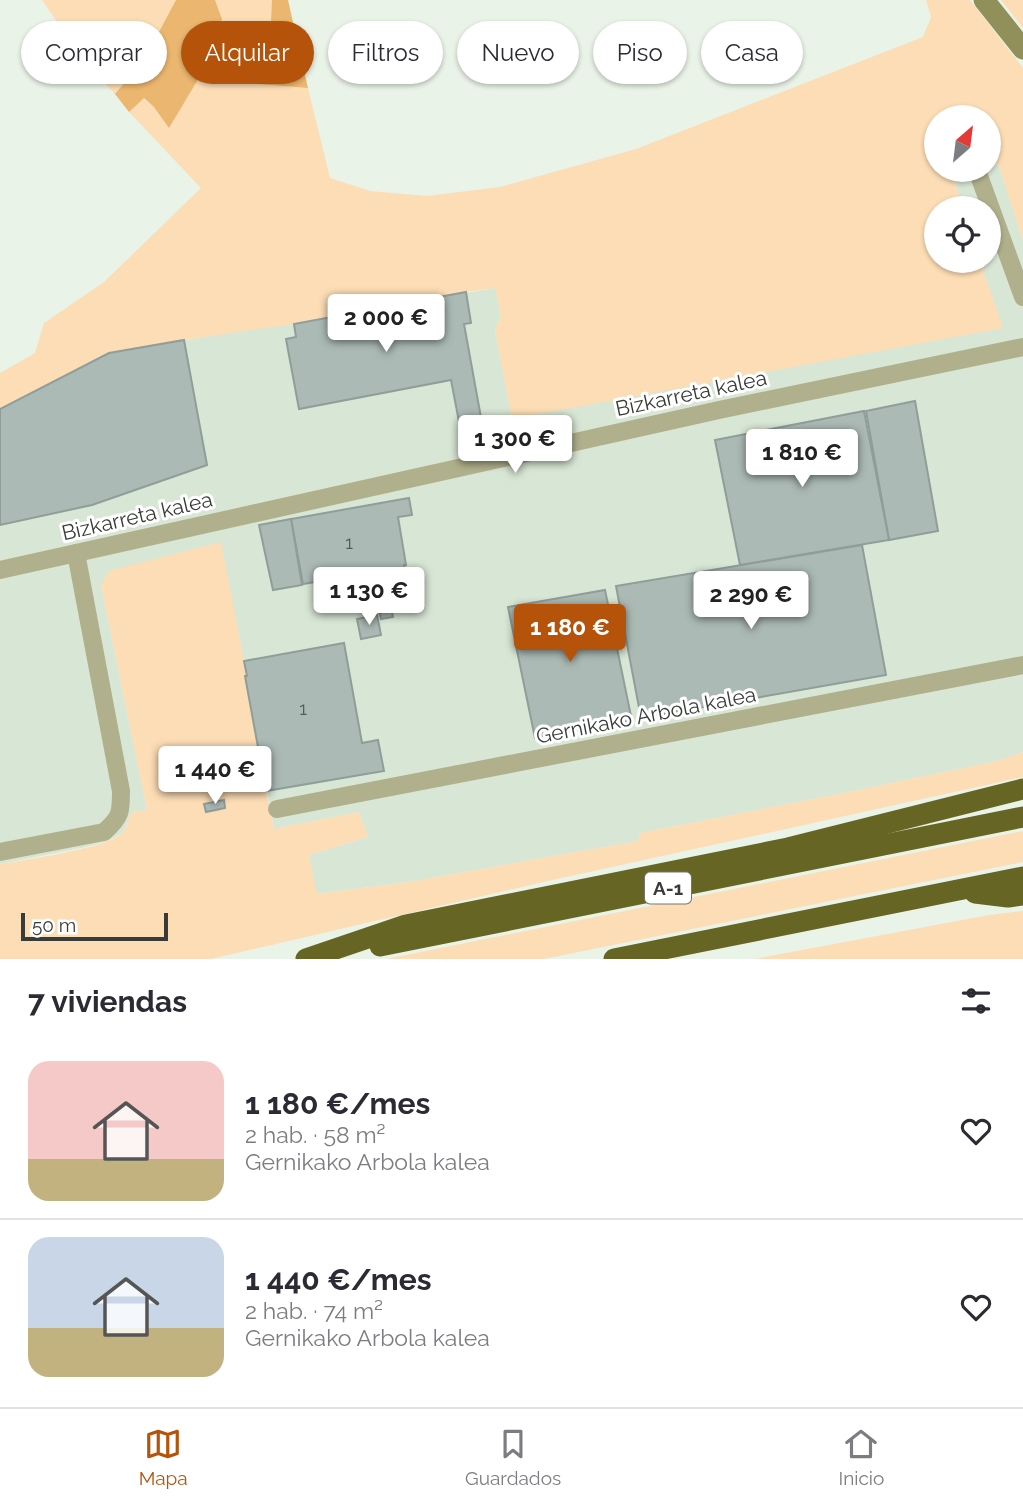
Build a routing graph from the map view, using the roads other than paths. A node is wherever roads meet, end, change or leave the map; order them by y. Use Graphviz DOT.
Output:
graph roads {
  1 [pos="984,0"];
  2 [pos="1023,49"];
  3 [pos="981,182"];
  4 [pos="1023,297"];
  5 [pos="1023,347"];
  6 [pos="76,553"];
  7 [pos="0,570"];
  8 [pos="1023,665"];
  9 [pos="1023,789"];
  10 [pos="277,809"];
  11 [pos="1023,817"];
  12 [pos="0,852"];
  13 [pos="1023,877"];
  14 [pos="956,891"];
  15 [pos="1023,895"];
  16 [pos="306,959"];
  17 [pos="313,959"];
  18 [pos="614,959"];
  1 -- 2 [label="street"];
  3 -- 4 [label="street"];
  5 -- 6 [label="street, Bizkarreta kalea"];
  6 -- 7 [label="street, Bizkarreta kalea"];
  6 -- 12 [label="street"];
  8 -- 10 [label="street, Gernikako Arbola kalea"];
  9 -- 16 [label="highway"];
  11 -- 17 [label="highway, A-1"];
  13 -- 14 [label="highway"];
  14 -- 15 [label="highway"];
  14 -- 18 [label="highway"];
}
